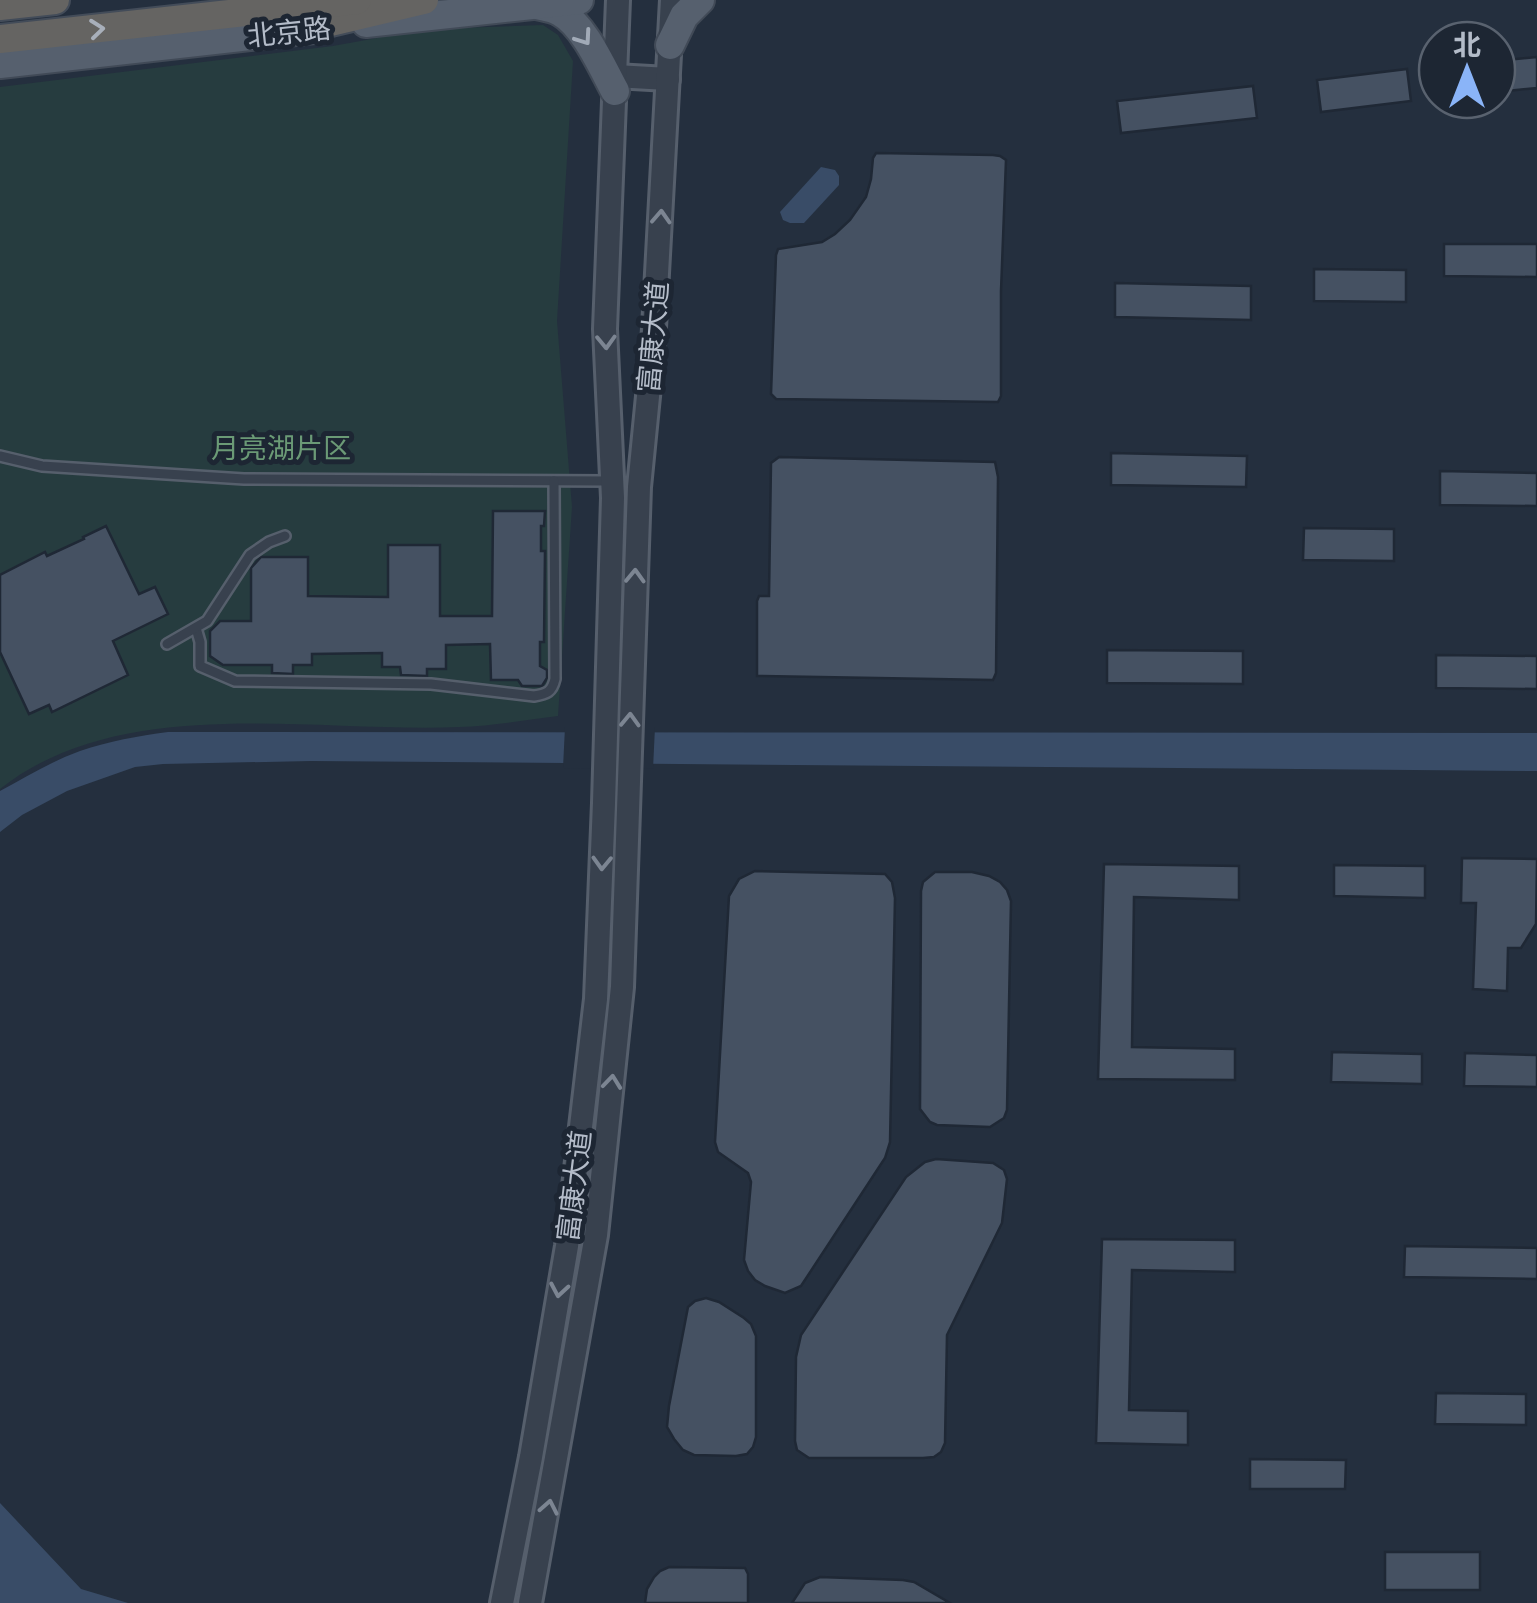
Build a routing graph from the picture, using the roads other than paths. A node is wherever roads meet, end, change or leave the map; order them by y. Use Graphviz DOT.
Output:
graph roads {
  1 [pos="55,0"];
  2 [pos="357,0"];
  3 [pos="424,0"];
  4 [pos="579,0"];
  5 [pos="618,0"];
  6 [pos="672,0"];
  7 [pos="700,0"];
  8 [pos="536,5"];
  9 [pos="0,6"];
  10 [pos="293,32"];
  11 [pos="0,39"];
  12 [pos="670,46"];
  13 [pos="0,64"];
  14 [pos="668,78"];
  15 [pos="615,83"];
  16 [pos="0,456"];
  17 [pos="554,481"];
  18 [pos="612,481"];
  19 [pos="285,536"];
  20 [pos="196,628"];
  21 [pos="167,644"];
  22 [pos="619,674"];
  23 [pos="502,1603"];
  24 [pos="530,1603"];
  1 -- 9 [label="highway"];
  11 -- 2 [label="highway, one-way"];
  3 -- 10 [label="highway"];
  4 -- 8 [label="main road, 北京路"];
  5 -- 15 [label="street, 富康大道"];
  6 -- 12 [label="street, 富康大道"];
  7 -- 12 [label="main road"];
  8 -- 10 [label="main road, 北京路"];
  8 -- 15 [label="main road, one-way"];
  10 -- 13 [label="main road, 北京路"];
  12 -- 14 [label="street, 富康大道"];
  14 -- 15 [label="street"];
  22 -- 14 [label="street, 富康大道, one-way"];
  15 -- 18 [label="street, 富康大道, one-way"];
  16 -- 17 [label="lane"];
  17 -- 18 [label="lane"];
  17 -- 20 [label="lane"];
  18 -- 22 [label="street, 富康大道"];
  19 -- 20 [label="lane"];
  20 -- 21 [label="lane"];
  22 -- 23 [label="street, 富康大道, one-way"];
  24 -- 22 [label="street, 富康大道, one-way"];
}
